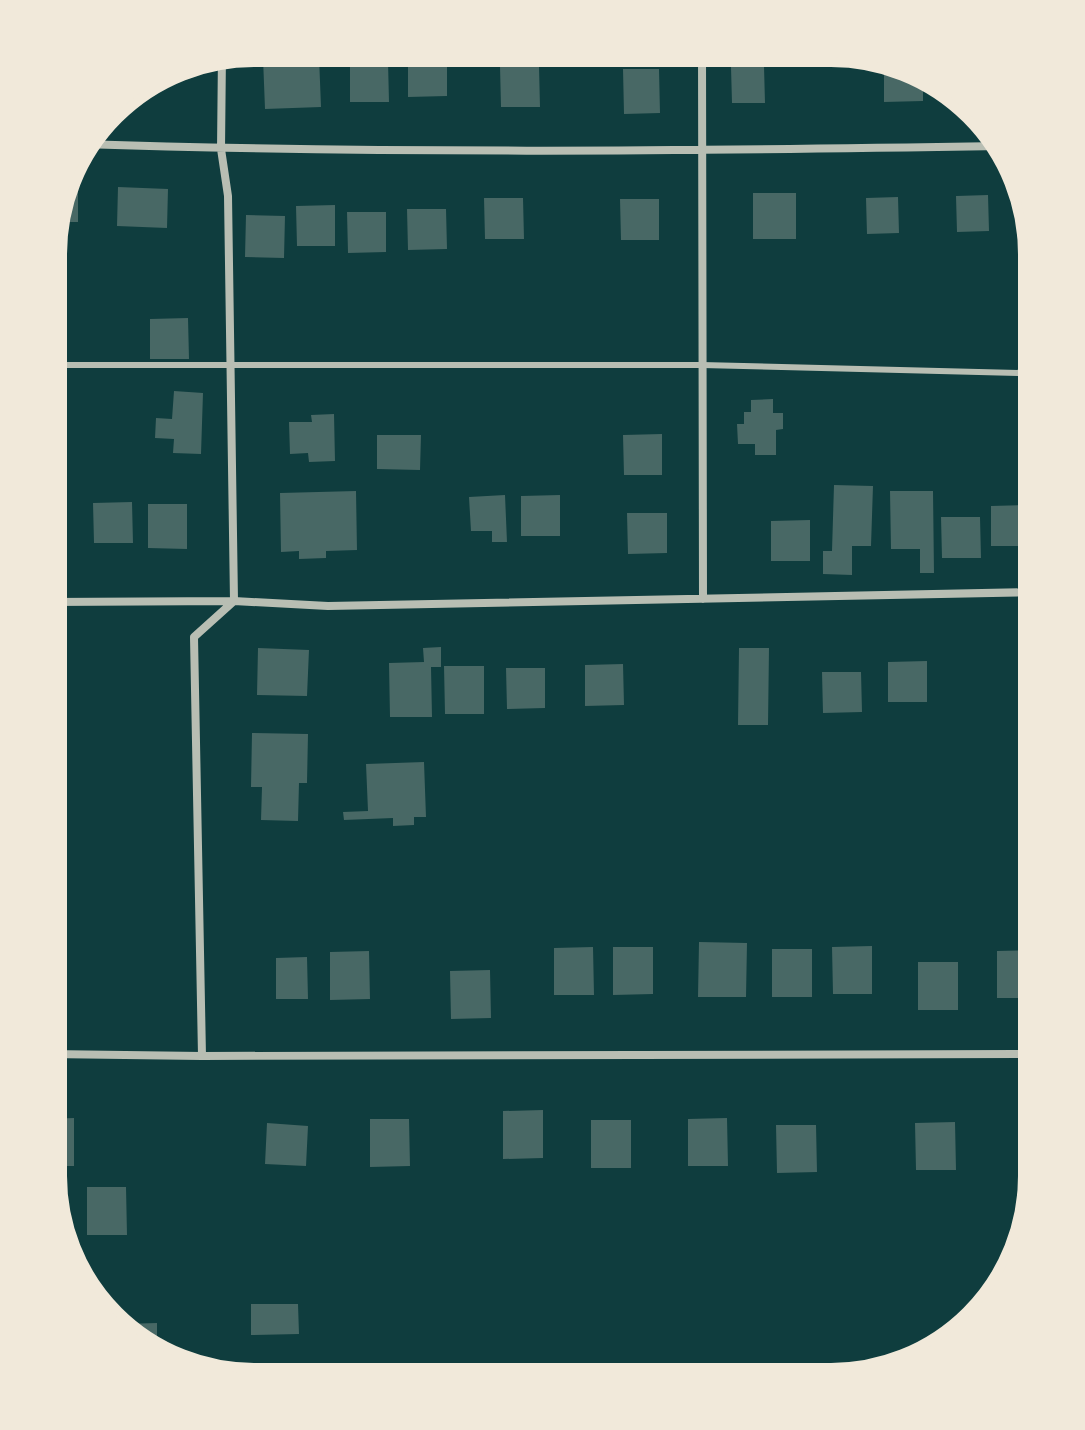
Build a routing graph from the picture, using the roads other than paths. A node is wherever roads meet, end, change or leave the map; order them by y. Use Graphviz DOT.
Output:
graph roads {
  1 [pos="702,62"];
  2 [pos="222,65"];
  3 [pos="96,145"];
  4 [pos="990,146"];
  5 [pos="221,149"];
  6 [pos="701,151"];
  7 [pos="231,364"];
  8 [pos="62,365"];
  9 [pos="702,365"];
  10 [pos="1023,374"];
  11 [pos="1023,592"];
  12 [pos="703,599"];
  13 [pos="234,601"];
  14 [pos="62,602"];
  15 [pos="62,1054"];
  16 [pos="1023,1054"];
  17 [pos="202,1056"];
  1 -- 6 [label="street"];
  2 -- 5 [label="street"];
  3 -- 5 [label="street"];
  4 -- 6 [label="street"];
  5 -- 6 [label="street"];
  5 -- 7 [label="street"];
  6 -- 9 [label="street"];
  7 -- 8 [label="lane"];
  7 -- 9 [label="lane"];
  7 -- 13 [label="street"];
  9 -- 10 [label="lane"];
  9 -- 12 [label="street"];
  11 -- 12 [label="street"];
  12 -- 13 [label="street"];
  13 -- 14 [label="street"];
  13 -- 17 [label="street"];
  15 -- 17 [label="street"];
  16 -- 17 [label="street"];
}
